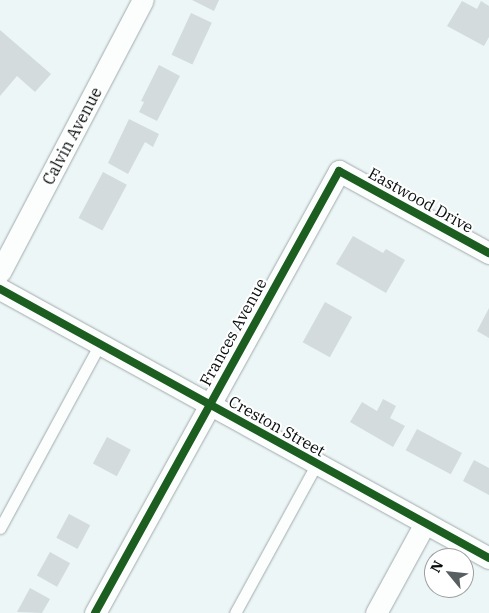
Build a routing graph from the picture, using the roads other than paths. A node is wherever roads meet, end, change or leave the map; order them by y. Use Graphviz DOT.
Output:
graph roads {
  1 [pos="142,0"];
  2 [pos="339,171"];
  3 [pos="489,254"];
  4 [pos="0,272"];
  5 [pos="0,289"];
  6 [pos="100,344"];
  7 [pos="209,404"];
  8 [pos="317,463"];
  9 [pos="425,523"];
  10 [pos="0,528"];
  11 [pos="489,558"];
  12 [pos="95,613"];
  13 [pos="235,613"];
  14 [pos="376,613"];
  1 -- 4 [label="street, Calvin Avenue"];
  2 -- 3 [label="street, Eastwood Drive"];
  2 -- 7 [label="street, Frances Avenue"];
  5 -- 6 [label="street, Creston Street"];
  6 -- 7 [label="street, Creston Street"];
  6 -- 10 [label="lane"];
  7 -- 8 [label="street, Creston Street"];
  7 -- 12 [label="street, Frances Avenue"];
  8 -- 9 [label="street, Creston Street"];
  8 -- 13 [label="lane"];
  9 -- 11 [label="street, Creston Street"];
  9 -- 14 [label="street"];
}
